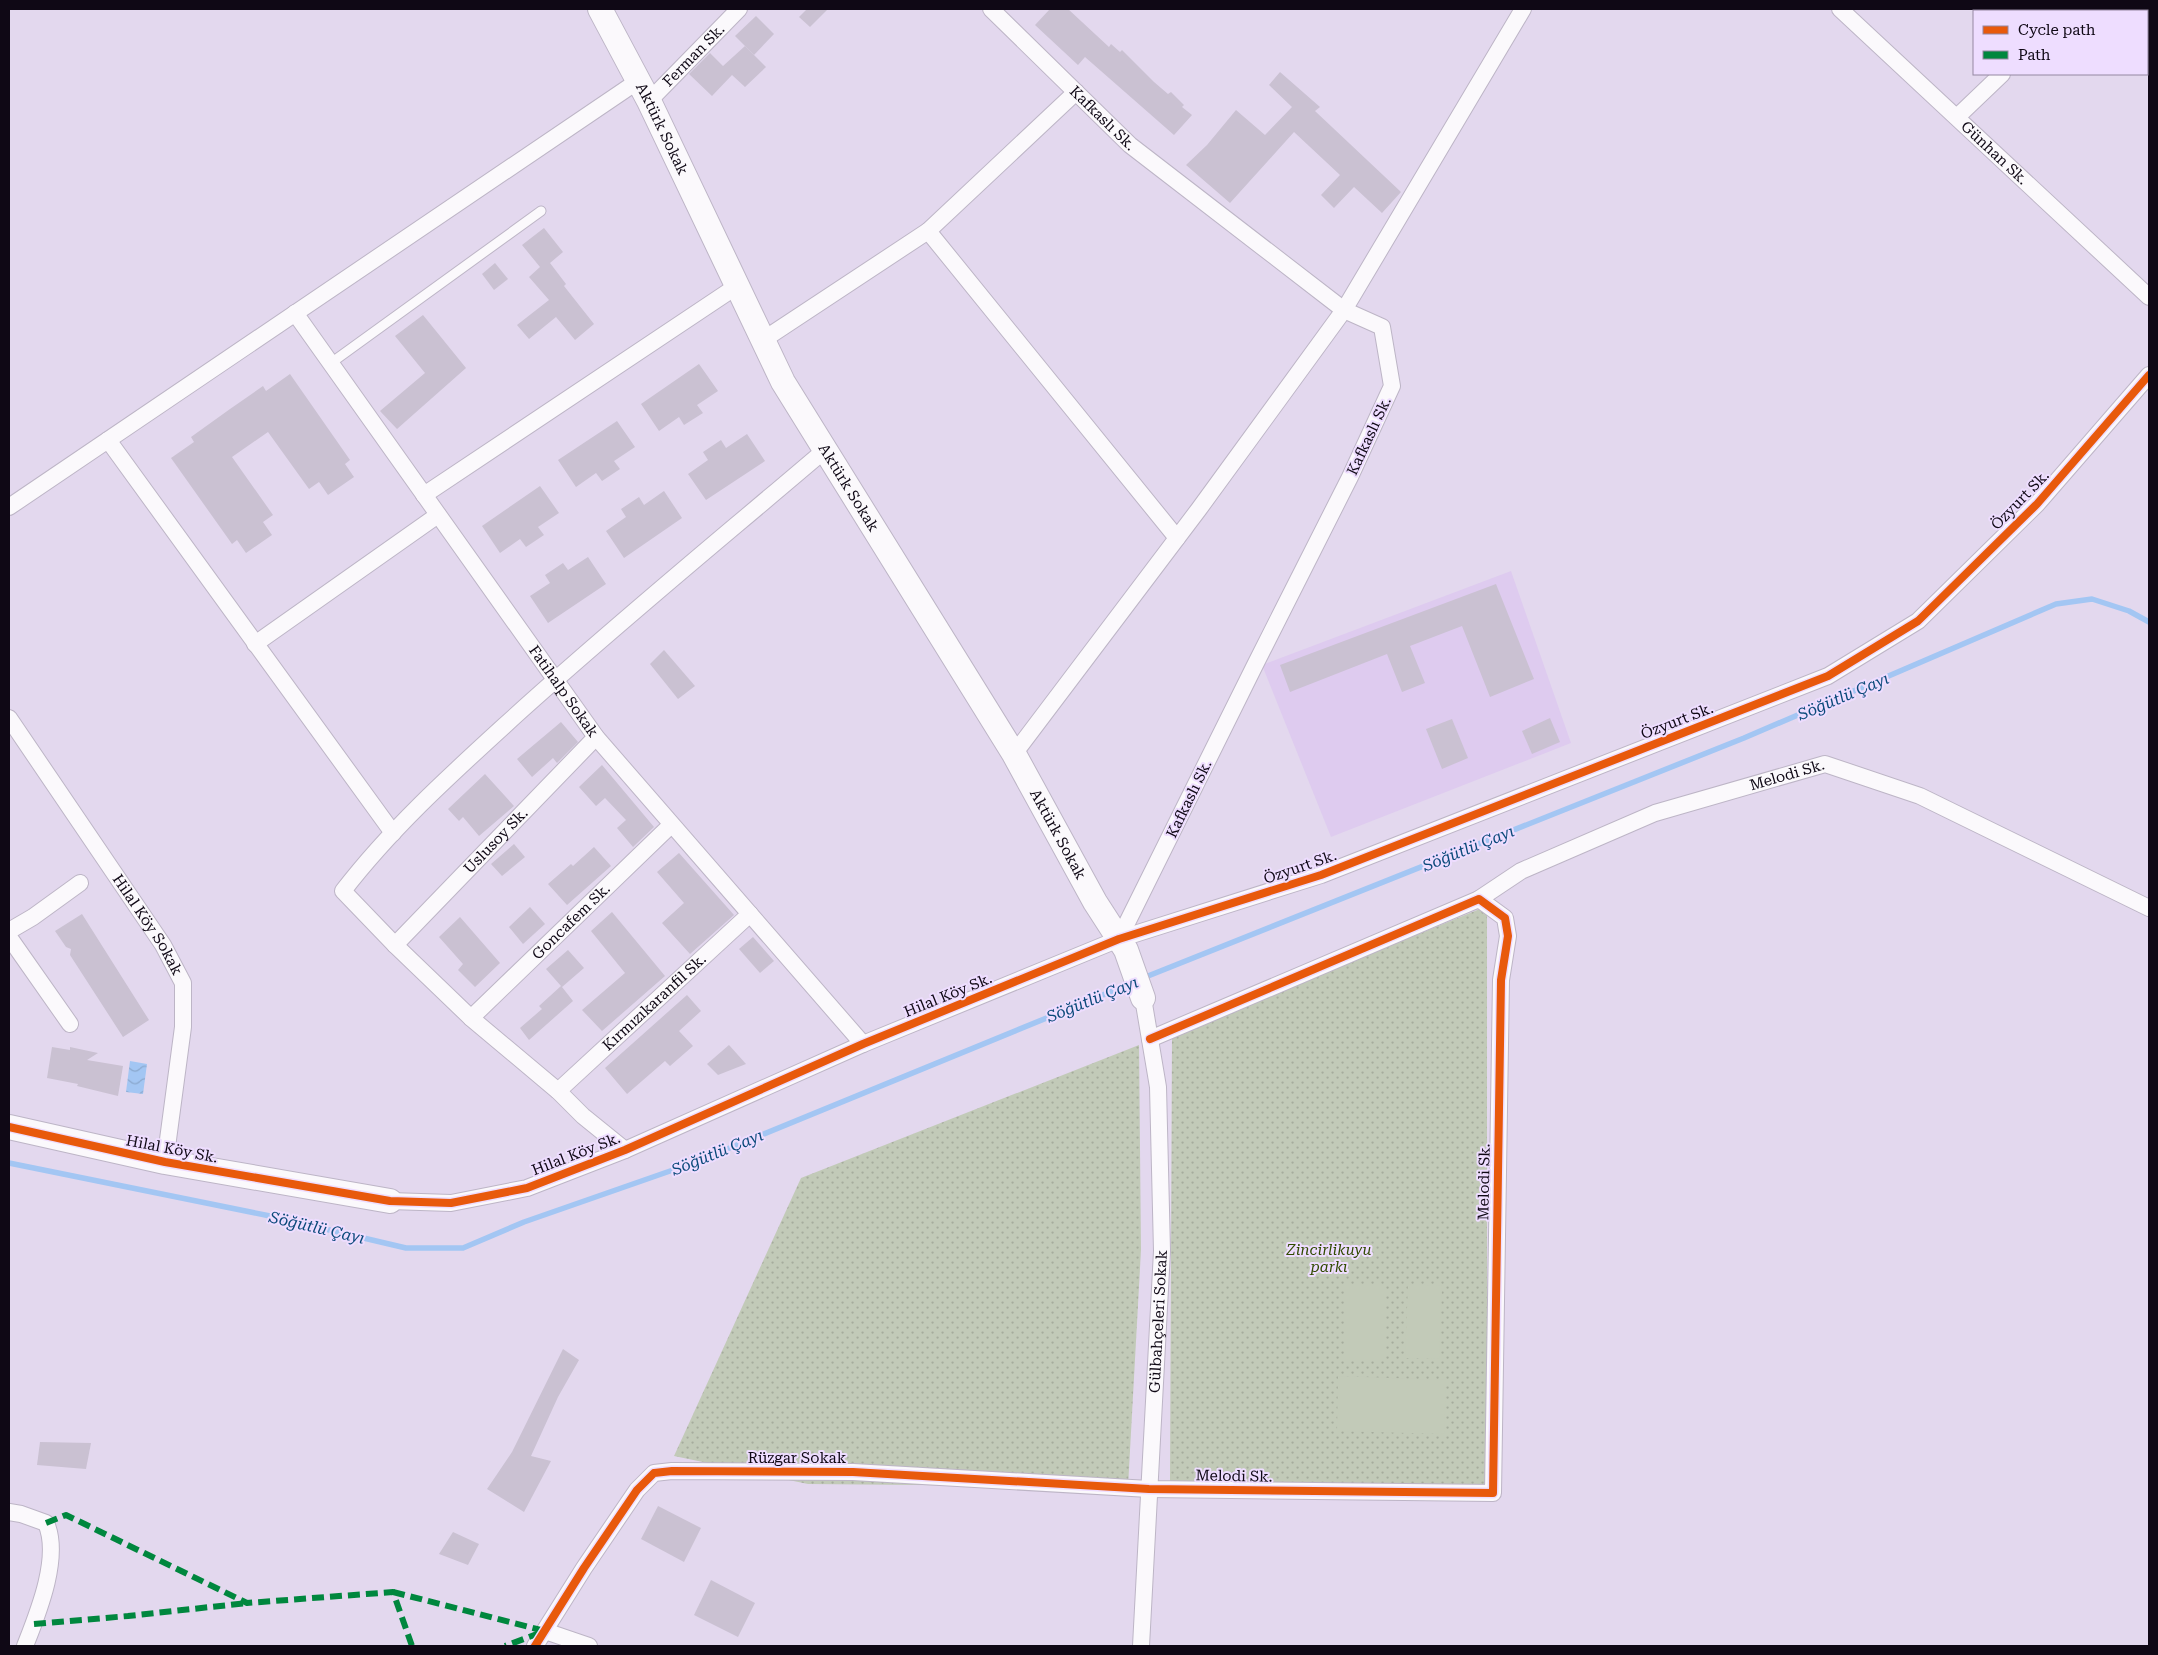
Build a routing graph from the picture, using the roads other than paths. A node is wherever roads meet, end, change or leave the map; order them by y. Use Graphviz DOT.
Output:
graph roads {
  1 [pos="600,9"];
  2 [pos="739,9"];
  3 [pos="991,9"];
  4 [pos="1523,9"];
  5 [pos="1840,9"];
  6 [pos="2001,75"];
  7 [pos="644,91"];
  8 [pos="1076,92"];
  9 [pos="1957,118"];
  10 [pos="541,211"];
  11 [pos="928,230"];
  12 [pos="737,286"];
  13 [pos="2149,297"];
  14 [pos="1344,310"];
  15 [pos="295,313"];
  16 [pos="763,340"];
  17 [pos="331,363"];
  18 [pos="2149,376"];
  19 [pos="108,440"];
  20 [pos="825,450"];
  21 [pos="424,495"];
  22 [pos="9,507"];
  23 [pos="438,514"];
  24 [pos="1177,538"];
  25 [pos="255,644"];
  26 [pos="555,679"];
  27 [pos="9,718"];
  28 [pos="596,737"];
  29 [pos="1014,754"];
  30 [pos="671,825"];
  31 [pos="393,833"];
  32 [pos="80,883"];
  33 [pos="1478,899"];
  34 [pos="2149,908"];
  35 [pos="750,914"];
  36 [pos="9,931"];
  37 [pos="9,937"];
  38 [pos="395,945"];
  39 [pos="1122,945"];
  40 [pos="1143,998"];
  41 [pos="471,1018"];
  42 [pos="70,1024"];
  43 [pos="1150,1039"];
  44 [pos="863,1044"];
  45 [pos="558,1091"];
  46 [pos="9,1127"];
  47 [pos="625,1150"];
  48 [pos="165,1162"];
  49 [pos="390,1201"];
  50 [pos="1149,1489"];
  51 [pos="9,1512"];
  52 [pos="545,1631"];
  53 [pos="25,1646"];
  54 [pos="535,1646"];
  55 [pos="589,1646"];
  56 [pos="1141,1646"];
  1 -- 7 [label="street, Aktürk Sokak"];
  2 -- 7 [label="street, Ferman Sk."];
  3 -- 8 [label="street, Kafkaslı Sk."];
  4 -- 14 [label="street"];
  5 -- 9 [label="street, Günhan Sk."];
  6 -- 9 [label="street"];
  7 -- 12 [label="street, Aktürk Sokak"];
  7 -- 15 [label="street, Ferman Sk."];
  8 -- 11 [label="street"];
  8 -- 14 [label="street, Kafkaslı Sk."];
  9 -- 13 [label="street, Günhan Sk."];
  10 -- 17 [label="lane"];
  11 -- 16 [label="street"];
  11 -- 24 [label="street"];
  12 -- 16 [label="street, Aktürk Sokak"];
  12 -- 21 [label="street"];
  14 -- 24 [label="street"];
  14 -- 39 [label="street, Kafkaslı Sk."];
  15 -- 17 [label="street, Fatihalp Sokak"];
  15 -- 19 [label="street, Ferman Sk."];
  16 -- 20 [label="street, Aktürk Sokak"];
  17 -- 21 [label="street, Fatihalp Sokak"];
  18 -- 39 [label="street, Özyurt Sk."];
  19 -- 22 [label="street, Ferman Sk."];
  19 -- 25 [label="street"];
  20 -- 26 [label="street"];
  20 -- 29 [label="street, Aktürk Sokak"];
  21 -- 23 [label="street, Fatihalp Sokak"];
  23 -- 25 [label="street"];
  23 -- 26 [label="street, Fatihalp Sokak"];
  24 -- 29 [label="street"];
  25 -- 31 [label="street"];
  26 -- 28 [label="street, Fatihalp Sokak"];
  26 -- 31 [label="street"];
  27 -- 48 [label="street, Hilal Köy Sokak"];
  28 -- 30 [label="street, Fatihalp Sokak"];
  28 -- 38 [label="street, Uslusoy Sk."];
  29 -- 39 [label="street, Aktürk Sokak"];
  30 -- 35 [label="street, Fatihalp Sokak"];
  30 -- 41 [label="street, Goncafem Sk."];
  31 -- 38 [label="street"];
  32 -- 36 [label="street"];
  33 -- 34 [label="street, Melodi Sk."];
  33 -- 43 [label="street, Melodi Sk."];
  33 -- 50 [label="street, Melodi Sk."];
  35 -- 44 [label="street, Fatihalp Sokak"];
  35 -- 45 [label="street, Kırmızıkaranfil Sk."];
  37 -- 42 [label="street"];
  38 -- 41 [label="street"];
  39 -- 40 [label="street, Aktürk Sokak"];
  39 -- 44 [label="street, Hilal Köy Sk."];
  40 -- 43 [label="street, Gülbahçeleri Sokak"];
  41 -- 45 [label="street"];
  43 -- 50 [label="street, Gülbahçeleri Sokak"];
  44 -- 47 [label="street, Hilal Köy Sk."];
  45 -- 47 [label="street"];
  46 -- 48 [label="street, Hilal Köy Sk."];
  47 -- 49 [label="street, Hilal Köy Sk."];
  48 -- 49 [label="street, Hilal Köy Sk."];
  50 -- 52 [label="street, Rüzgar Sokak"];
  50 -- 56 [label="street, Gülbahçeleri Sokak"];
  51 -- 53 [label="street"];
  52 -- 54 [label="street, Rüzgar Sokak"];
  52 -- 55 [label="street"];
}
